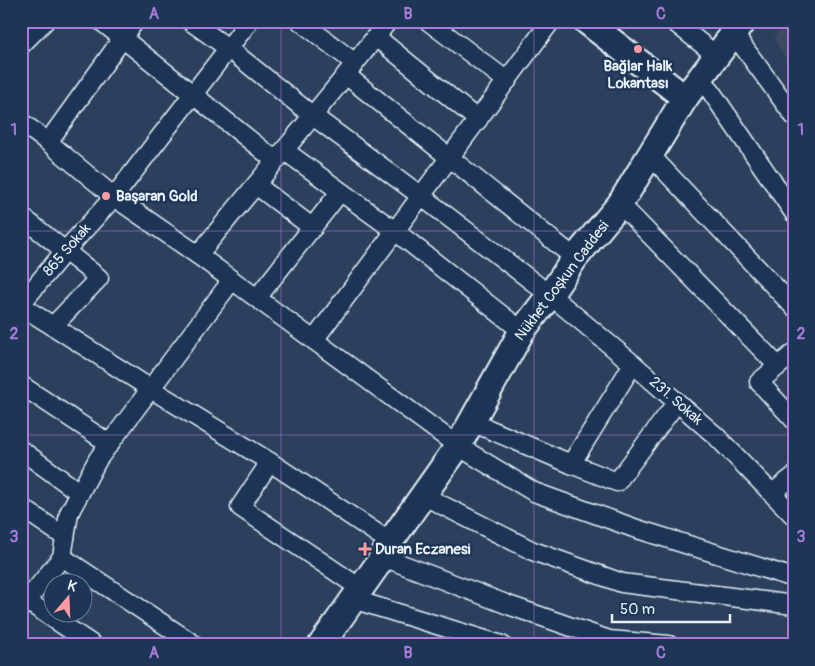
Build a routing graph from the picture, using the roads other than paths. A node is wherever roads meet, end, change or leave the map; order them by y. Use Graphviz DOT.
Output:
graph roads {
  1 [pos="45,21"];
  2 [pos="101,21"];
  3 [pos="135,21"];
  4 [pos="190,21"];
  5 [pos="300,21"];
  6 [pos="428,21"];
  7 [pos="552,21"];
  8 [pos="586,21"];
  9 [pos="673,21"];
  10 [pos="246,22"];
  11 [pos="381,27"];
  12 [pos="739,28"];
  13 [pos="123,38"];
  14 [pos="21,45"];
  15 [pos="228,48"];
  16 [pos="717,56"];
  17 [pos="351,69"];
  18 [pos="701,77"];
  19 [pos="507,80"];
  20 [pos="192,95"];
  21 [pos="685,98"];
  22 [pos="313,116"];
  23 [pos="794,116"];
  24 [pos="478,120"];
  25 [pos="21,122"];
  26 [pos="48,142"];
  27 [pos="280,156"];
  28 [pos="651,156"];
  29 [pos="450,157"];
  30 [pos="256,185"];
  31 [pos="340,192"];
  32 [pos="114,196"];
  33 [pos="421,196"];
  34 [pos="620,204"];
  35 [pos="794,213"];
  36 [pos="21,216"];
  37 [pos="312,228"];
  38 [pos="395,231"];
  39 [pos="64,252"];
  40 [pos="198,255"];
  41 [pos="575,258"];
  42 [pos="232,280"];
  43 [pos="550,295"];
  44 [pos="257,298"];
  45 [pos="22,301"];
  46 [pos="794,307"];
  47 [pos="53,326"];
  48 [pos="522,331"];
  49 [pos="314,340"];
  50 [pos="794,354"];
  51 [pos="633,364"];
  52 [pos="778,366"];
  53 [pos="21,386"];
  54 [pos="151,389"];
  55 [pos="677,402"];
  56 [pos="794,420"];
  57 [pos="472,422"];
  58 [pos="110,444"];
  59 [pos="458,446"];
  60 [pos="21,450"];
  61 [pos="270,462"];
  62 [pos="571,464"];
  63 [pos="794,476"];
  64 [pos="80,493"];
  65 [pos="772,493"];
  66 [pos="424,496"];
  67 [pos="21,507"];
  68 [pos="794,516"];
  69 [pos="65,537"];
  70 [pos="387,549"];
  71 [pos="62,557"];
  72 [pos="794,578"];
  73 [pos="356,594"];
  74 [pos="24,604"];
  75 [pos="794,605"];
  76 [pos="327,643"];
  77 [pos="93,645"];
  78 [pos="194,645"];
  79 [pos="502,645"];
  80 [pos="669,645"];
  1 -- 14 [label="street"];
  2 -- 13 [label="street"];
  3 -- 13 [label="street"];
  4 -- 15 [label="street, 231. Sokak"];
  5 -- 17 [label="street"];
  6 -- 19 [label="street"];
  7 -- 19 [label="street"];
  8 -- 21 [label="street"];
  9 -- 16 [label="street"];
  10 -- 15 [label="street, 865 Sokak"];
  11 -- 17 [label="street"];
  11 -- 24 [label="street"];
  12 -- 16 [label="street, Nükhet Coşkun Caddesi"];
  12 -- 23 [label="street"];
  13 -- 20 [label="street"];
  13 -- 26 [label="street"];
  15 -- 20 [label="street, 865 Sokak"];
  15 -- 22 [label="street, 231. Sokak"];
  16 -- 18 [label="street, Nükhet Coşkun Caddesi"];
  17 -- 22 [label="street"];
  17 -- 29 [label="street"];
  18 -- 21 [label="street, Nükhet Coşkun Caddesi"];
  18 -- 35 [label="street"];
  19 -- 24 [label="street"];
  20 -- 27 [label="street"];
  20 -- 32 [label="street, 865 Sokak"];
  21 -- 28 [label="street, Nükhet Coşkun Caddesi"];
  22 -- 27 [label="street"];
  22 -- 33 [label="street, 231. Sokak"];
  24 -- 29 [label="street"];
  25 -- 26 [label="street"];
  26 -- 32 [label="street"];
  27 -- 30 [label="street"];
  27 -- 31 [label="street"];
  28 -- 34 [label="street, Nükhet Coşkun Caddesi"];
  28 -- 46 [label="street"];
  29 -- 33 [label="street"];
  29 -- 41 [label="street"];
  30 -- 37 [label="street"];
  30 -- 40 [label="street"];
  31 -- 37 [label="street"];
  31 -- 38 [label="street"];
  32 -- 39 [label="street, 865 Sokak"];
  32 -- 40 [label="street"];
  33 -- 38 [label="street"];
  33 -- 43 [label="street, 231. Sokak"];
  34 -- 41 [label="street, Nükhet Coşkun Caddesi"];
  34 -- 52 [label="street"];
  36 -- 39 [label="street"];
  37 -- 44 [label="street"];
  38 -- 48 [label="street"];
  38 -- 49 [label="street"];
  39 -- 45 [label="street, 865 Sokak"];
  39 -- 47 [label="street"];
  40 -- 42 [label="street"];
  41 -- 43 [label="street, Nükhet Coşkun Caddesi"];
  42 -- 44 [label="street"];
  42 -- 54 [label="street"];
  43 -- 48 [label="street, Nükhet Coşkun Caddesi"];
  43 -- 51 [label="street, 231. Sokak"];
  44 -- 49 [label="street"];
  45 -- 47 [label="street"];
  47 -- 54 [label="street"];
  48 -- 57 [label="street, Nükhet Coşkun Caddesi"];
  49 -- 59 [label="street"];
  50 -- 52 [label="street"];
  51 -- 55 [label="street, 231. Sokak"];
  51 -- 62 [label="street"];
  52 -- 56 [label="street"];
  53 -- 58 [label="street"];
  54 -- 58 [label="street"];
  54 -- 61 [label="street"];
  55 -- 62 [label="street"];
  55 -- 65 [label="street, 231. Sokak"];
  57 -- 59 [label="street, Nükhet Coşkun Caddesi"];
  57 -- 62 [label="street"];
  58 -- 64 [label="street"];
  59 -- 66 [label="street, Nükhet Coşkun Caddesi"];
  59 -- 72 [label="street"];
  60 -- 64 [label="street"];
  61 -- 70 [label="street"];
  61 -- 73 [label="street"];
  63 -- 65 [label="street"];
  64 -- 69 [label="street"];
  65 -- 68 [label="street, 231. Sokak"];
  66 -- 70 [label="street, Nükhet Coşkun Caddesi"];
  66 -- 75 [label="street"];
  67 -- 69 [label="street"];
  69 -- 71 [label="street"];
  70 -- 73 [label="street, Nükhet Coşkun Caddesi"];
  70 -- 80 [label="street"];
  71 -- 74 [label="street"];
  71 -- 78 [label="street"];
  73 -- 76 [label="street, Nükhet Coşkun Caddesi"];
  73 -- 79 [label="street"];
  74 -- 77 [label="street"];
}
